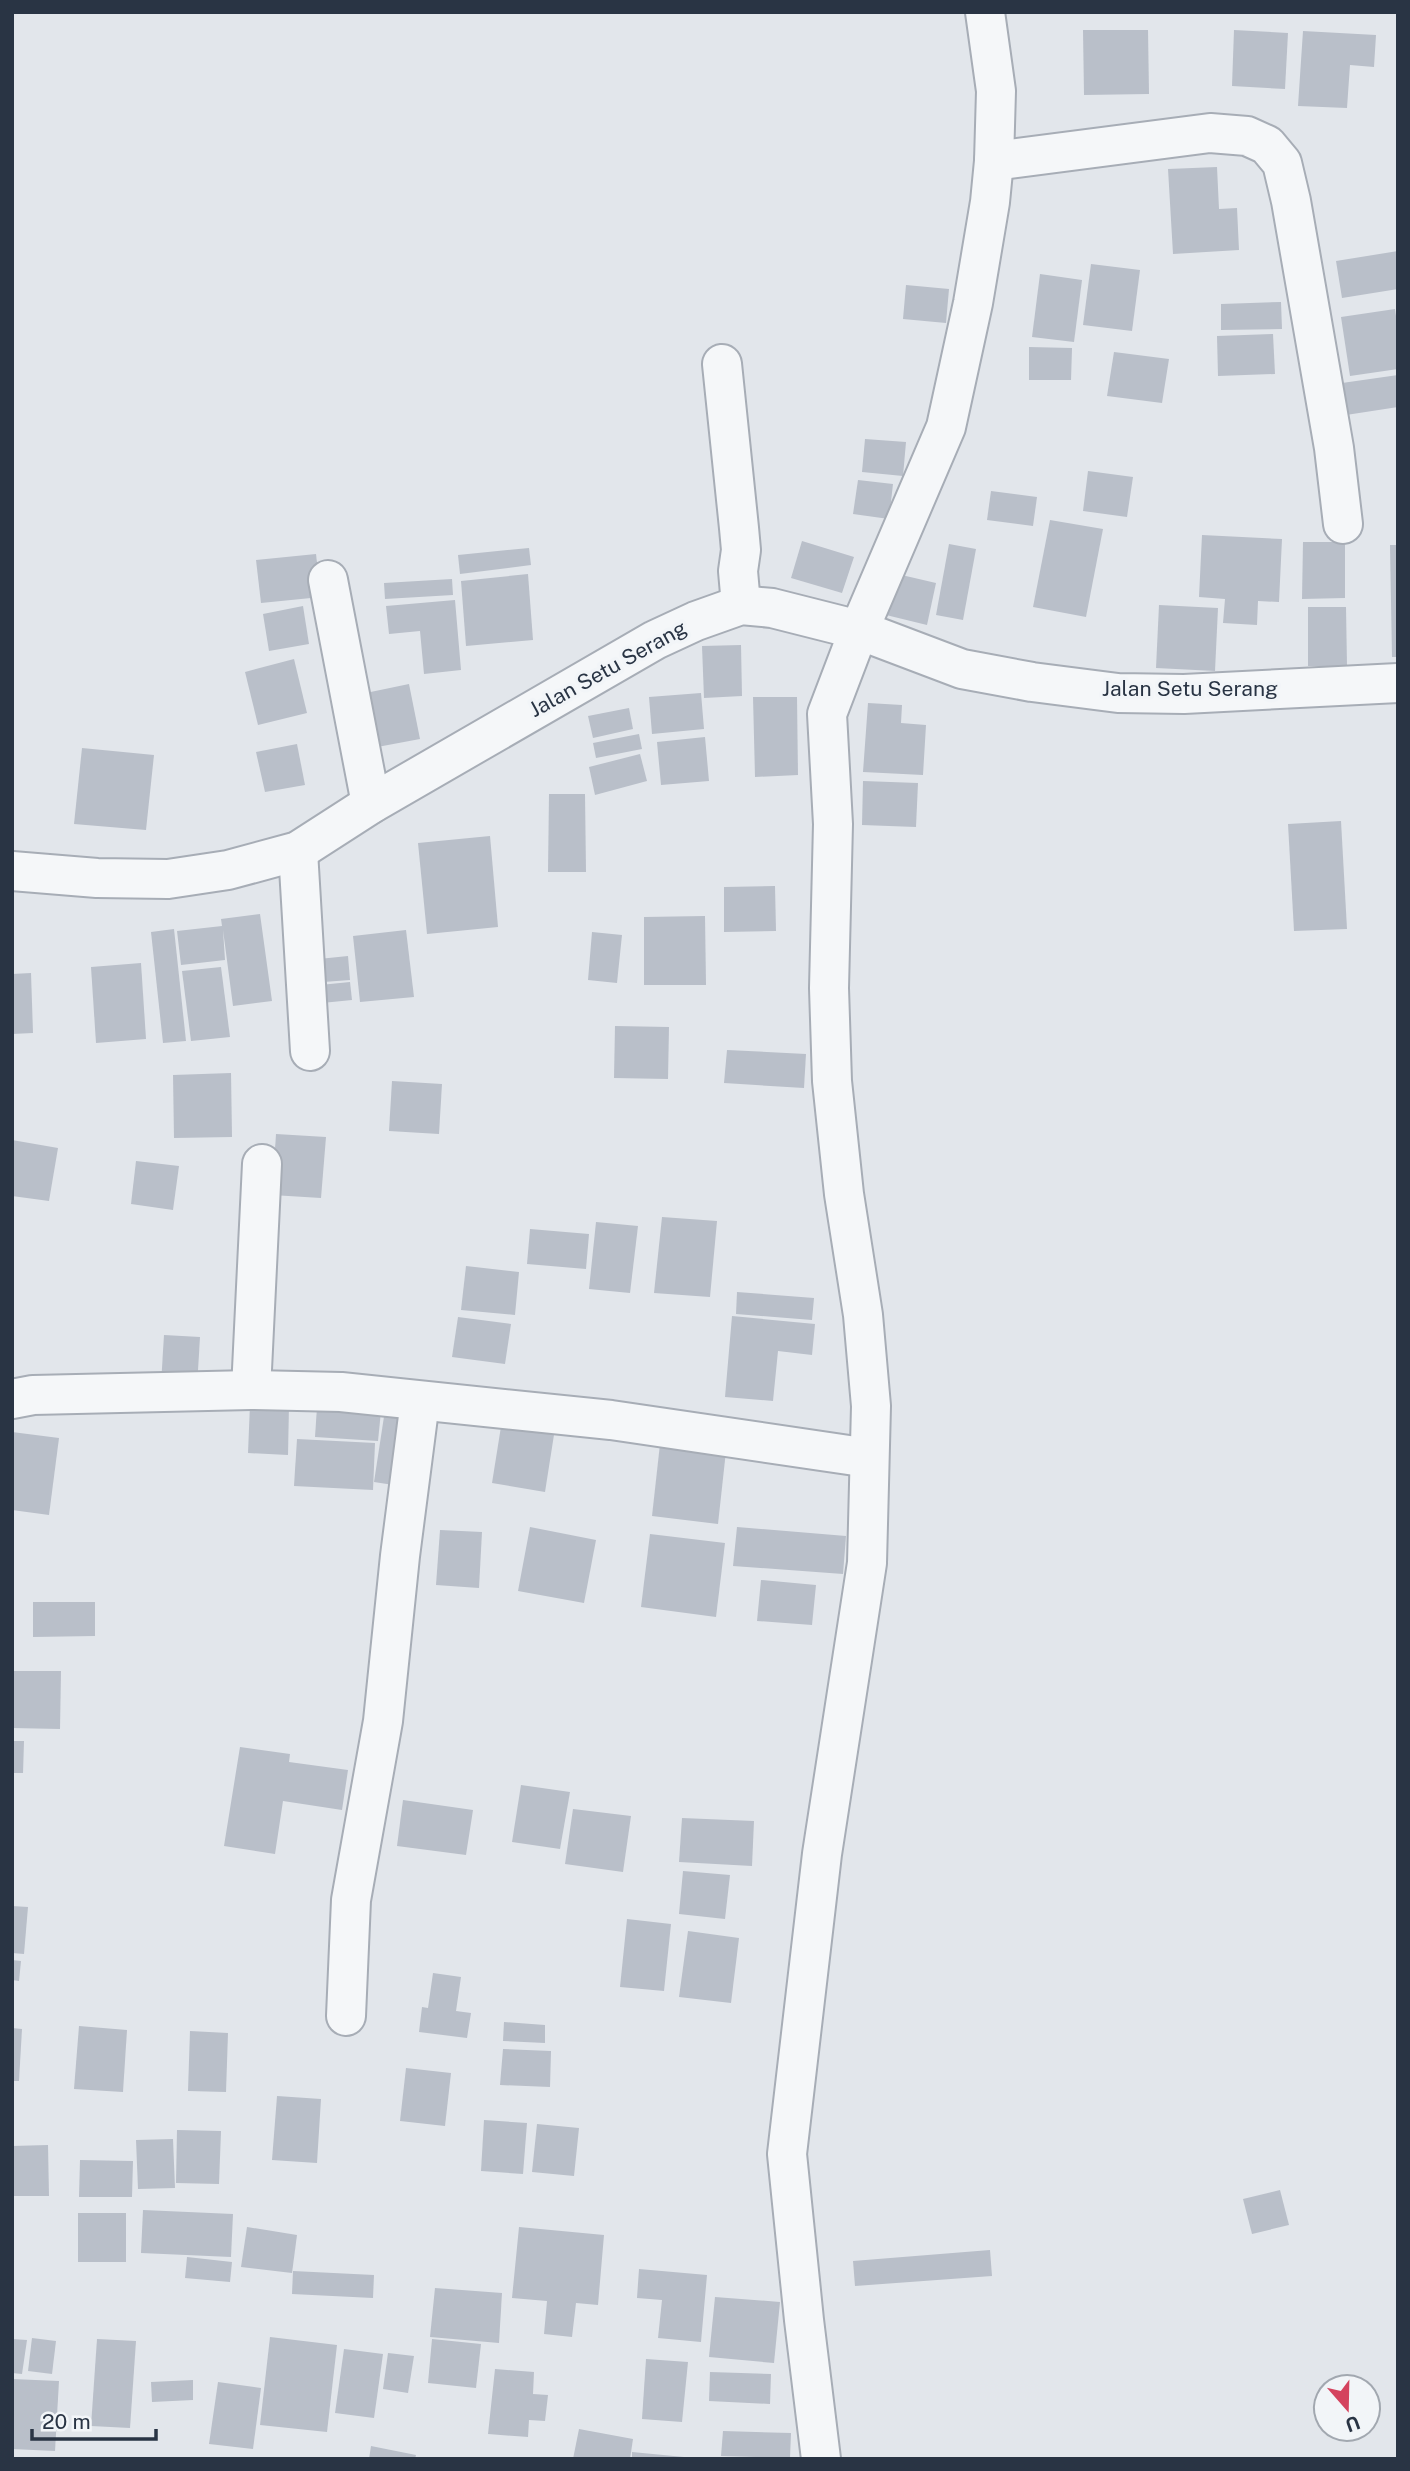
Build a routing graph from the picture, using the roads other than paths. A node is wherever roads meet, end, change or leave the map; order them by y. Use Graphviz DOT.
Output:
graph roads {
  1 [pos="985,12"];
  2 [pos="994,161"];
  3 [pos="722,364"];
  4 [pos="1343,524"];
  5 [pos="328,580"];
  6 [pos="741,605"];
  7 [pos="859,630"];
  8 [pos="1398,683"];
  9 [pos="371,804"];
  10 [pos="298,851"];
  11 [pos="12,870"];
  12 [pos="310,1051"];
  13 [pos="262,1164"];
  14 [pos="251,1390"];
  15 [pos="12,1399"];
  16 [pos="420,1401"];
  17 [pos="869,1458"];
  18 [pos="346,2016"];
  19 [pos="821,2459"];
  1 -- 2 [label="street"];
  2 -- 4 [label="street"];
  2 -- 7 [label="street"];
  3 -- 6 [label="street"];
  5 -- 9 [label="street"];
  6 -- 7 [label="street, Jalan Setu Serang"];
  6 -- 9 [label="street, Jalan Setu Serang"];
  7 -- 8 [label="street, Jalan Setu Serang"];
  7 -- 17 [label="street"];
  9 -- 10 [label="street, Jalan Setu Serang"];
  10 -- 11 [label="street, Jalan Setu Serang"];
  10 -- 12 [label="street"];
  13 -- 14 [label="street"];
  14 -- 15 [label="street"];
  14 -- 16 [label="street"];
  16 -- 17 [label="street"];
  16 -- 18 [label="street"];
  17 -- 19 [label="street"];
}
